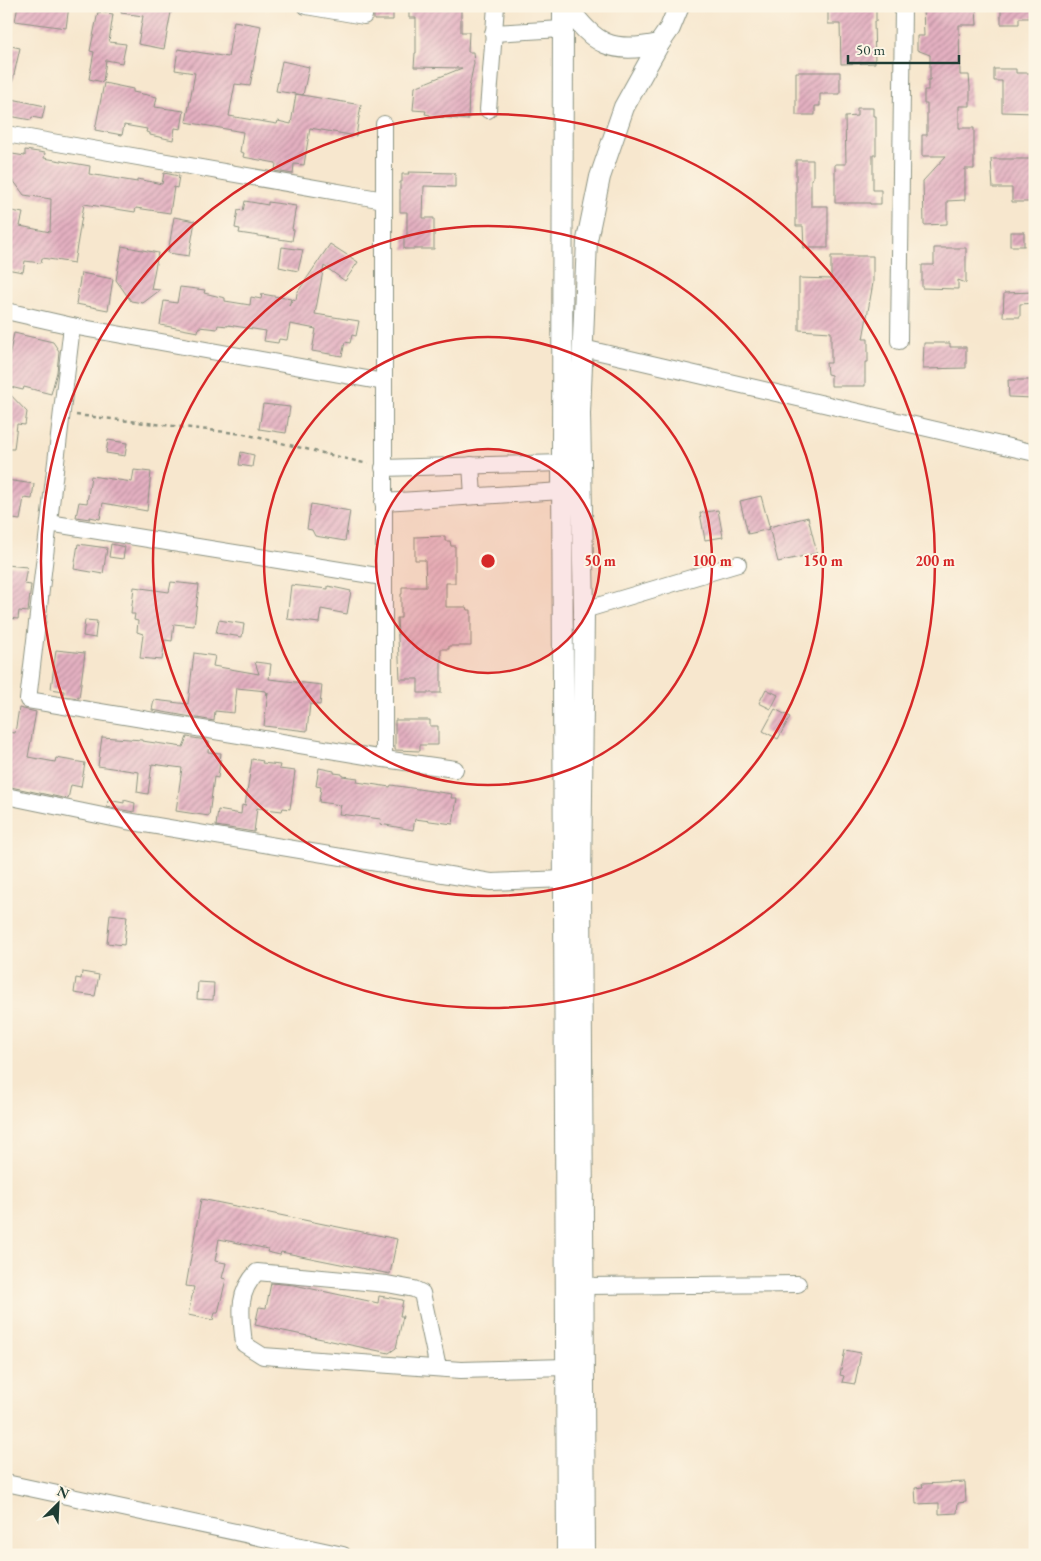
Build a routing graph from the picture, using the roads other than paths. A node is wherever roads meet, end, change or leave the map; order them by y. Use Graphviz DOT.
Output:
graph roads {
  1 [pos="306,6"];
  2 [pos="364,6"];
  3 [pos="496,6"];
  4 [pos="563,6"];
  5 [pos="567,6"];
  6 [pos="679,6"];
  7 [pos="903,6"];
  8 [pos="562,30"];
  9 [pos="493,33"];
  10 [pos="659,44"];
  11 [pos="488,110"];
  12 [pos="384,124"];
  13 [pos="6,134"];
  14 [pos="384,200"];
  15 [pos="6,310"];
  16 [pos="72,326"];
  17 [pos="899,341"];
  18 [pos="582,348"];
  19 [pos="384,382"];
  20 [pos="1035,453"];
  21 [pos="562,463"];
  22 [pos="471,465"];
  23 [pos="383,468"];
  24 [pos="562,491"];
  25 [pos="473,496"];
  26 [pos="383,502"];
  27 [pos="49,523"];
  28 [pos="738,564"];
  29 [pos="383,577"];
  30 [pos="584,610"];
  31 [pos="384,759"];
  32 [pos="455,769"];
  33 [pos="6,796"];
  34 [pos="564,879"];
  35 [pos="798,1284"];
  36 [pos="584,1286"];
  37 [pos="566,1367"];
  38 [pos="438,1368"];
  39 [pos="6,1483"];
  40 [pos="343,1555"];
  41 [pos="568,1555"];
  42 [pos="585,1555"];
  1 -- 2 [label="street"];
  3 -- 9 [label="street"];
  4 -- 8 [label="main road"];
  5 -- 10 [label="main road"];
  6 -- 10 [label="main road"];
  7 -- 17 [label="street"];
  8 -- 9 [label="street"];
  8 -- 21 [label="main road"];
  9 -- 11 [label="street"];
  10 -- 18 [label="main road"];
  12 -- 14 [label="street"];
  13 -- 14 [label="street"];
  14 -- 19 [label="street"];
  15 -- 16 [label="street"];
  16 -- 19 [label="street"];
  16 -- 27 [label="street"];
  18 -- 20 [label="street"];
  18 -- 30 [label="main road"];
  19 -- 23 [label="street"];
  21 -- 22 [label="street"];
  21 -- 24 [label="main road"];
  22 -- 23 [label="street"];
  22 -- 25 [label="street"];
  23 -- 26 [label="street"];
  24 -- 25 [label="street"];
  24 -- 34 [label="main road"];
  25 -- 26 [label="street"];
  26 -- 29 [label="street"];
  27 -- 29 [label="street"];
  27 -- 31 [label="street"];
  28 -- 30 [label="street"];
  29 -- 31 [label="street"];
  30 -- 36 [label="main road"];
  31 -- 32 [label="street"];
  33 -- 34 [label="street"];
  34 -- 37 [label="main road"];
  35 -- 36 [label="street"];
  36 -- 42 [label="main road"];
  37 -- 38 [label="street"];
  37 -- 41 [label="main road"];
  38 -- 38 [label="street"];
  39 -- 40 [label="street"];
}
